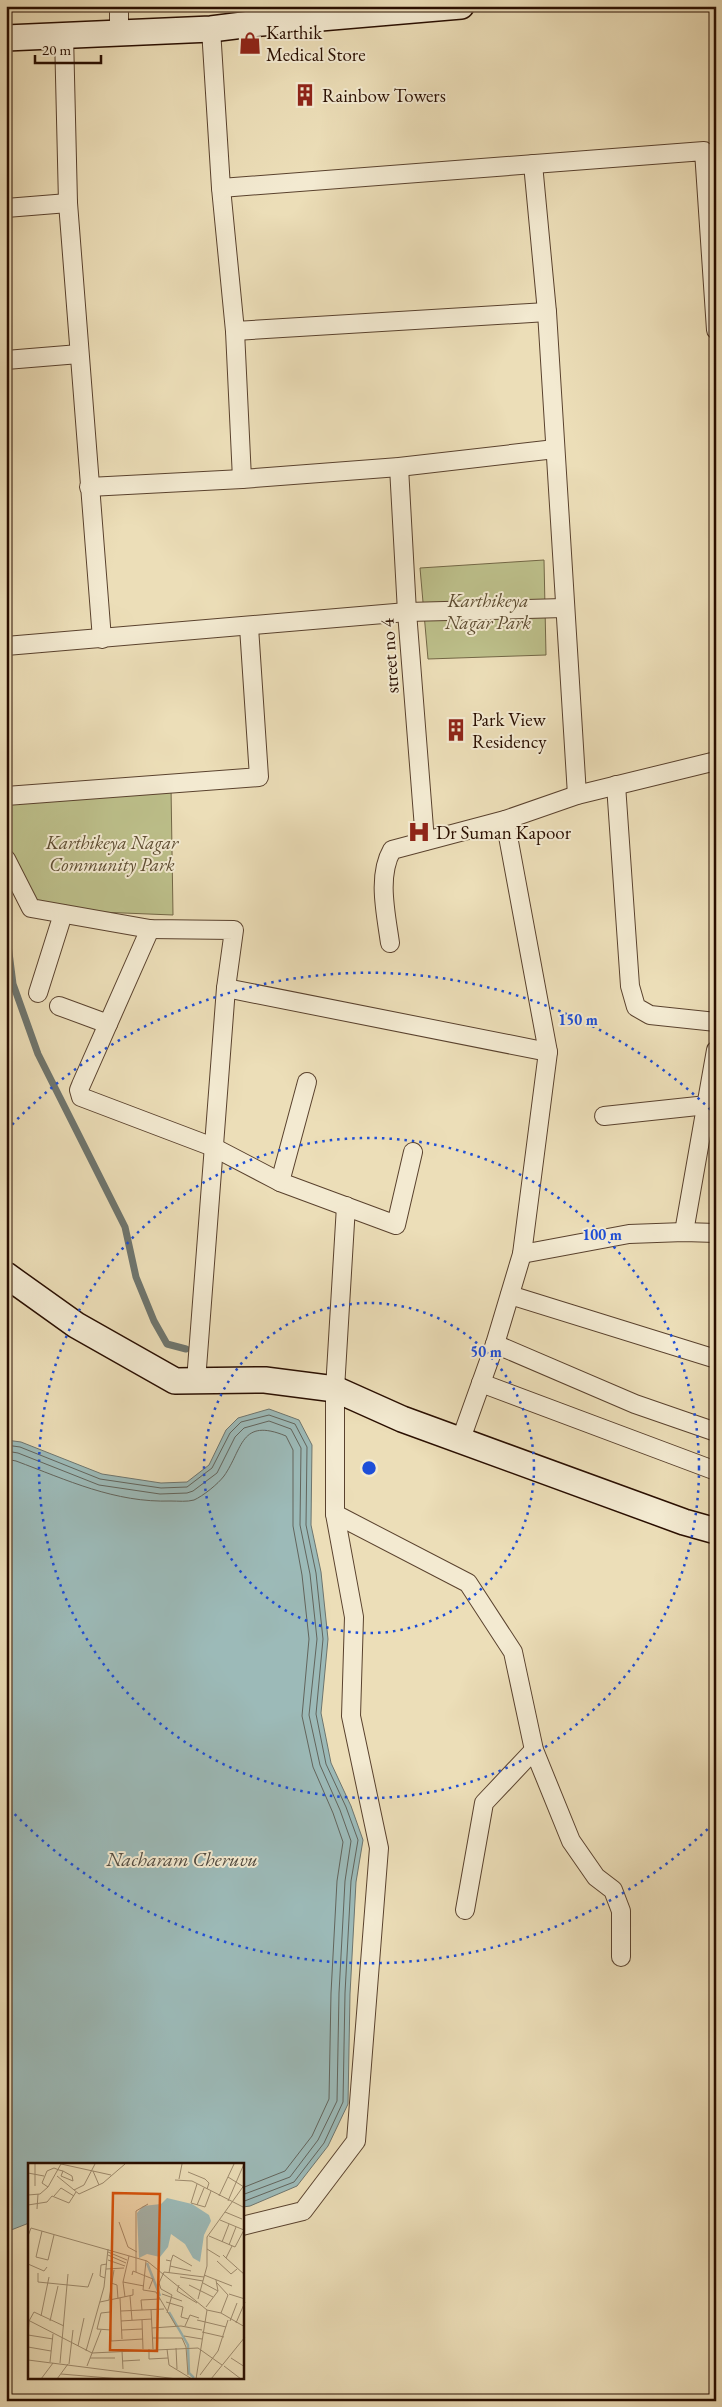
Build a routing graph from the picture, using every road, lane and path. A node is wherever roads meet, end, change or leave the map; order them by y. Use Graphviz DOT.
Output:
graph roads {
  1 [pos="119,6"];
  2 [pos="461,6"];
  3 [pos="211,29"];
  4 [pos="119,33"];
  5 [pos="64,35"];
  6 [pos="6,38"];
  7 [pos="533,164"];
  8 [pos="221,188"];
  9 [pos="68,203"];
  10 [pos="6,208"];
  11 [pos="715,309"];
  12 [pos="547,312"];
  13 [pos="716,330"];
  14 [pos="235,331"];
  15 [pos="79,354"];
  16 [pos="6,360"];
  17 [pos="555,449"];
  18 [pos="400,467"];
  19 [pos="242,479"];
  20 [pos="89,487"];
  21 [pos="564,608"];
  22 [pos="407,612"];
  23 [pos="249,626"];
  24 [pos="102,639"];
  25 [pos="6,646"];
  26 [pos="716,761"];
  27 [pos="616,785"];
  28 [pos="578,795"];
  29 [pos="6,796"];
  30 [pos="505,820"];
  31 [pos="425,841"];
  32 [pos="6,859"];
  33 [pos="63,914"];
  34 [pos="150,929"];
  35 [pos="390,943"];
  36 [pos="226,988"];
  37 [pos="38,993"];
  38 [pos="59,1006"];
  39 [pos="716,1022"];
  40 [pos="108,1024"];
  41 [pos="716,1050"];
  42 [pos="548,1052"];
  43 [pos="307,1082"];
  44 [pos="707,1105"];
  45 [pos="604,1116"];
  46 [pos="214,1146"];
  47 [pos="412,1152"];
  48 [pos="280,1182"];
  49 [pos="346,1206"];
  50 [pos="684,1232"];
  51 [pos="716,1233"];
  52 [pos="522,1254"];
  53 [pos="6,1276"];
  54 [pos="510,1295"];
  55 [pos="495,1344"];
  56 [pos="716,1358"];
  57 [pos="196,1381"];
  58 [pos="481,1383"];
  59 [pos="335,1389"];
  60 [pos="716,1432"];
  61 [pos="461,1439"];
  62 [pos="716,1471"];
  63 [pos="335,1514"];
  64 [pos="716,1531"];
  65 [pos="534,1750"];
  66 [pos="465,1910"];
  67 [pos="621,1957"];
  68 [pos="244,2226"];
  1 -- 4 [label="street"];
  2 -- 3 [label="street"];
  3 -- 4 [label="street"];
  3 -- 8 [label="street"];
  4 -- 5 [label="street"];
  5 -- 6 [label="street"];
  5 -- 9 [label="street"];
  7 -- 8 [label="street"];
  7 -- 11 [label="street"];
  7 -- 12 [label="street"];
  8 -- 14 [label="street"];
  9 -- 10 [label="street"];
  9 -- 15 [label="street"];
  11 -- 13 [label="street"];
  12 -- 14 [label="street"];
  12 -- 17 [label="street"];
  14 -- 19 [label="street"];
  15 -- 16 [label="street"];
  15 -- 20 [label="street"];
  17 -- 18 [label="street"];
  17 -- 21 [label="street"];
  18 -- 19 [label="street"];
  18 -- 22 [label="street, street no 4"];
  19 -- 20 [label="street"];
  20 -- 24 [label="street"];
  21 -- 22 [label="street"];
  21 -- 28 [label="street"];
  22 -- 23 [label="street"];
  22 -- 31 [label="street, street no 4"];
  23 -- 24 [label="street"];
  23 -- 29 [label="street"];
  24 -- 25 [label="street"];
  26 -- 27 [label="street"];
  27 -- 28 [label="street"];
  27 -- 39 [label="street"];
  28 -- 30 [label="street"];
  30 -- 31 [label="street"];
  30 -- 42 [label="street"];
  31 -- 35 [label="street"];
  32 -- 33 [label="street"];
  33 -- 34 [label="street"];
  33 -- 37 [label="street"];
  34 -- 36 [label="street"];
  34 -- 40 [label="street"];
  36 -- 42 [label="street"];
  36 -- 46 [label="street"];
  38 -- 40 [label="street"];
  40 -- 46 [label="street"];
  41 -- 44 [label="street"];
  42 -- 52 [label="street"];
  43 -- 48 [label="street"];
  44 -- 45 [label="street"];
  44 -- 50 [label="street"];
  46 -- 48 [label="street"];
  46 -- 57 [label="street"];
  47 -- 49 [label="street"];
  48 -- 49 [label="street"];
  49 -- 59 [label="street"];
  50 -- 51 [label="street"];
  50 -- 52 [label="street"];
  52 -- 54 [label="street"];
  53 -- 57 [label="street"];
  54 -- 55 [label="street"];
  54 -- 56 [label="street"];
  55 -- 58 [label="street"];
  55 -- 60 [label="street"];
  57 -- 59 [label="street"];
  58 -- 61 [label="street"];
  58 -- 62 [label="street"];
  59 -- 61 [label="street"];
  59 -- 63 [label="street"];
  61 -- 64 [label="street"];
  63 -- 65 [label="street"];
  63 -- 68 [label="street"];
  65 -- 66 [label="street"];
  65 -- 67 [label="street"];
}
